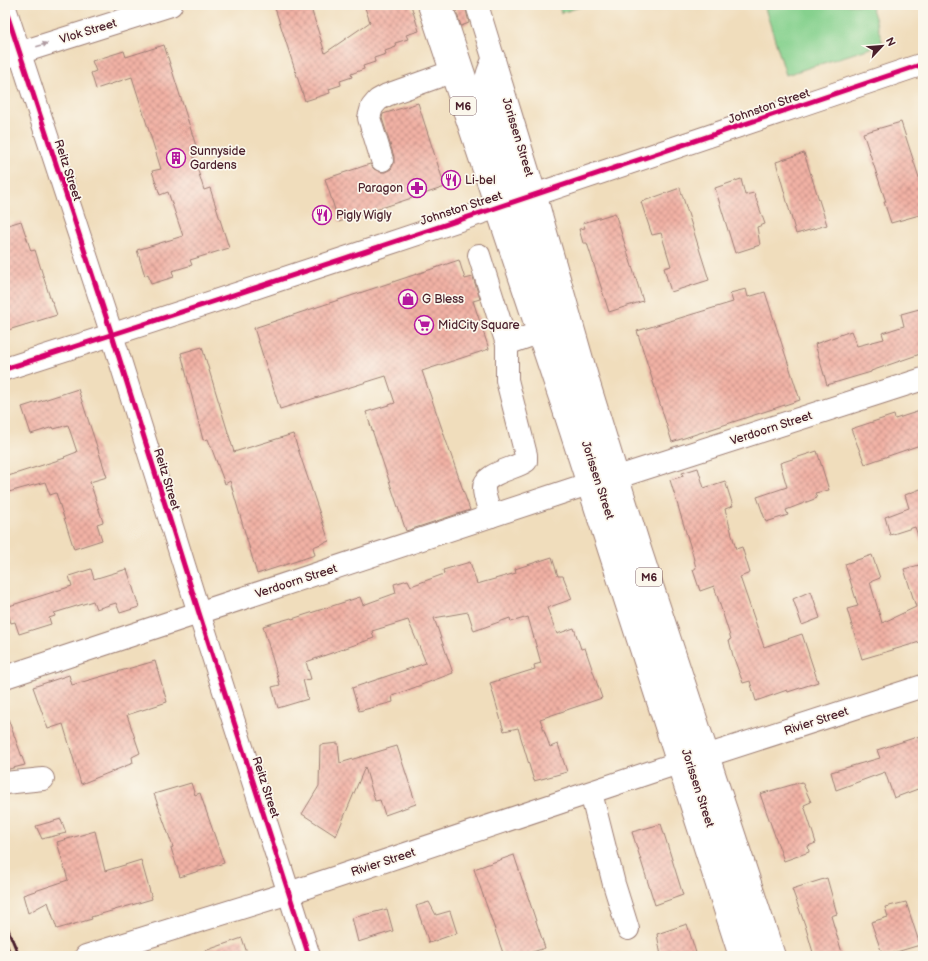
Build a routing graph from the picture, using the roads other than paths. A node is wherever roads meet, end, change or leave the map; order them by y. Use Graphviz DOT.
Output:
graph roads {
  1 [pos="171,5"];
  2 [pos="429,5"];
  3 [pos="442,5"];
  4 [pos="471,5"];
  5 [pos="477,5"];
  6 [pos="5,8"];
  7 [pos="137,10"];
  8 [pos="12,55"];
  9 [pos="493,62"];
  10 [pos="923,64"];
  11 [pos="451,72"];
  12 [pos="382,160"];
  13 [pos="518,200"];
  14 [pos="479,254"];
  15 [pos="538,333"];
  16 [pos="112,335"];
  17 [pos="506,344"];
  18 [pos="5,369"];
  19 [pos="923,380"];
  20 [pos="566,400"];
  21 [pos="618,477"];
  22 [pos="588,484"];
  23 [pos="491,516"];
  24 [pos="199,613"];
  25 [pos="5,677"];
  26 [pos="923,686"];
  27 [pos="709,755"];
  28 [pos="678,763"];
  29 [pos="43,779"];
  30 [pos="5,783"];
  31 [pos="591,792"];
  32 [pos="289,893"];
  33 [pos="628,928"];
  34 [pos="86,956"];
  35 [pos="309,956"];
  36 [pos="740,956"];
  37 [pos="752,956"];
  38 [pos="764,956"];
  39 [pos="774,956"];
  1 -- 7 [label="street, Vlok Street"];
  2 -- 11 [label="street, Jorissen Street / M6"];
  3 -- 13 [label="street, Jorissen Street"];
  4 -- 9 [label="street, Jorissen Street"];
  5 -- 9 [label="street, Jorissen Street / M6"];
  6 -- 8 [label="street, Reitz Street"];
  8 -- 7 [label="street, Vlok Street, one-way"];
  8 -- 16 [label="street, Reitz Street"];
  9 -- 13 [label="street, Jorissen Street / M6"];
  10 -- 13 [label="street, Johnston Street"];
  11 -- 12 [label="street"];
  11 -- 13 [label="street, Jorissen Street / M6"];
  13 -- 15 [label="street, Jorissen Street / M6"];
  13 -- 16 [label="street, Johnston Street"];
  13 -- 20 [label="street"];
  13 -- 21 [label="street, Jorissen Street / M6"];
  13 -- 38 [label="street, Jorissen Street"];
  14 -- 17 [label="street"];
  15 -- 17 [label="street"];
  15 -- 20 [label="street, Jorissen Street / M6"];
  16 -- 18 [label="street, Johnston Street"];
  16 -- 24 [label="street, Reitz Street"];
  17 -- 23 [label="street"];
  19 -- 21 [label="street, Verdoorn Street"];
  20 -- 22 [label="street, Jorissen Street / M6"];
  20 -- 37 [label="street, Jorissen Street"];
  21 -- 27 [label="street, Jorissen Street / M6"];
  22 -- 23 [label="street, Verdoorn Street"];
  22 -- 28 [label="street, Jorissen Street / M6"];
  23 -- 24 [label="street, Verdoorn Street"];
  24 -- 25 [label="street, Verdoorn Street"];
  24 -- 32 [label="street, Reitz Street"];
  26 -- 27 [label="street, Rivier Street"];
  27 -- 39 [label="street, Jorissen Street / M6"];
  28 -- 31 [label="street, Rivier Street"];
  28 -- 36 [label="street, Jorissen Street / M6"];
  29 -- 30 [label="street"];
  31 -- 32 [label="street, Rivier Street"];
  31 -- 33 [label="street"];
  32 -- 34 [label="street, Rivier Street"];
  32 -- 35 [label="street, Reitz Street"];
}
